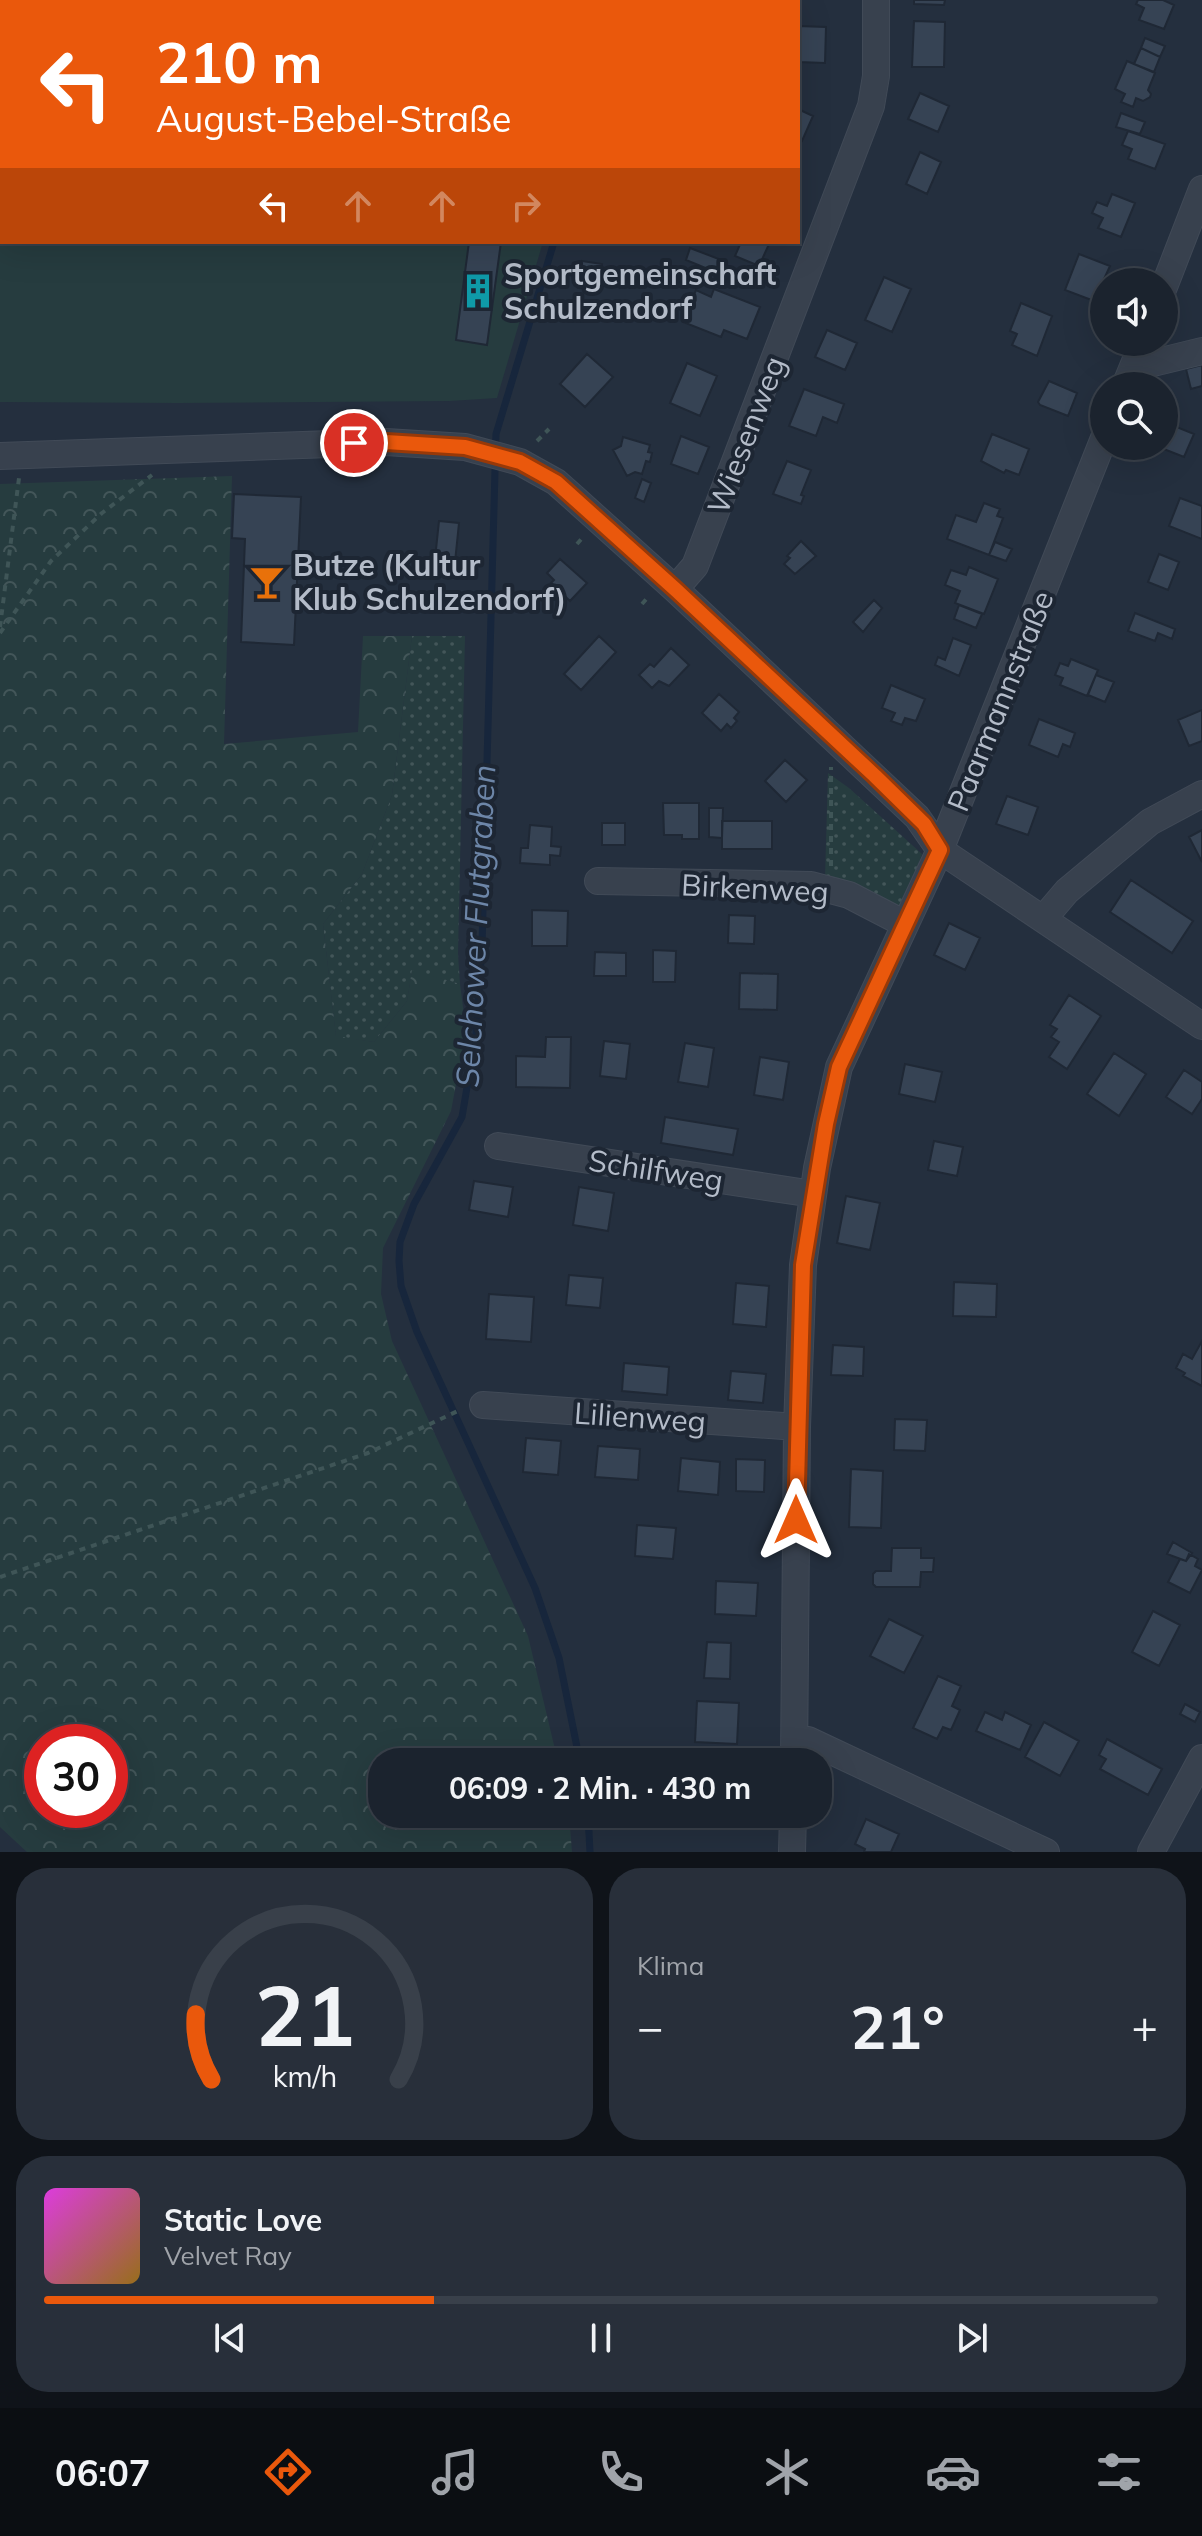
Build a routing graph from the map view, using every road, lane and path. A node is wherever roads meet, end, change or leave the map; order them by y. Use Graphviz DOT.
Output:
graph roads {
  1 [pos="876,0"];
  2 [pos="1202,189"];
  3 [pos="1171,268"];
  4 [pos="1202,351"];
  5 [pos="1146,356"];
  6 [pos="549,429"];
  7 [pos="537,441"];
  8 [pos="0,456"];
  9 [pos="1095,460"];
  10 [pos="159,469"];
  11 [pos="19,474"];
  12 [pos="663,592"];
  13 [pos="642,604"];
  14 [pos="0,627"];
  15 [pos="0,633"];
  16 [pos="831,765"];
  17 [pos="1202,794"];
  18 [pos="940,850"];
  19 [pos="598,881"];
  20 [pos="832,889"];
  21 [pos="1044,918"];
  22 [pos="905,924"];
  23 [pos="1202,1026"];
  24 [pos="498,1146"];
  25 [pos="813,1194"];
  26 [pos="483,1405"];
  27 [pos="797,1427"];
  28 [pos="0,1577"];
  29 [pos="795,1748"];
  30 [pos="799,1748"];
  31 [pos="825,1748"];
  32 [pos="832,1751"];
  33 [pos="1202,1758"];
  34 [pos="793,1828"];
  35 [pos="792,1852"];
  36 [pos="1046,1852"];
  37 [pos="1151,1852"];
  1 -- 12 [label="street, Wiesenweg"];
  2 -- 3 [label="street"];
  4 -- 5 [label="street"];
  6 -- 7 [label="path"];
  8 -- 12 [label="street"];
  9 -- 18 [label="street, Paarmannstraße"];
  10 -- 15 [label="path"];
  11 -- 14 [label="path"];
  12 -- 13 [label="path"];
  12 -- 18 [label="street"];
  16 -- 20 [label="path"];
  17 -- 21 [label="street"];
  18 -- 21 [label="street"];
  18 -- 22 [label="street, Paarmannstraße"];
  19 -- 20 [label="street, Birkenweg"];
  20 -- 22 [label="street, Birkenweg"];
  21 -- 23 [label="street"];
  22 -- 25 [label="street, Paarmannstraße"];
  24 -- 25 [label="street, Schilfweg"];
  25 -- 27 [label="street, Paarmannstraße"];
  26 -- 27 [label="street, Lilienweg"];
  26 -- 28 [label="path"];
  27 -- 29 [label="street, Paarmannstraße"];
  30 -- 31 [label="street"];
  32 -- 36 [label="street"];
  33 -- 37 [label="street"];
  34 -- 35 [label="street"];
}
